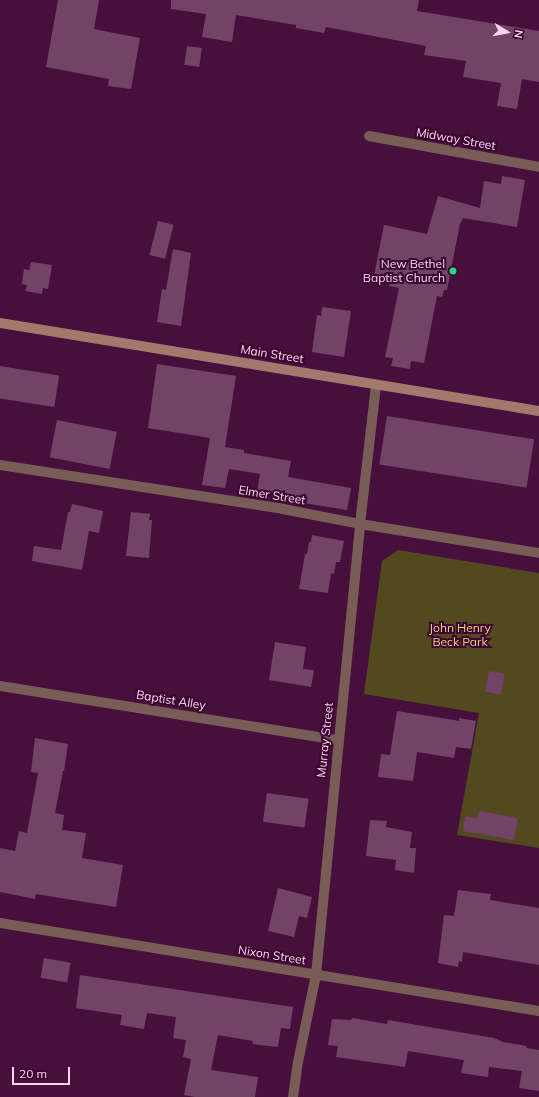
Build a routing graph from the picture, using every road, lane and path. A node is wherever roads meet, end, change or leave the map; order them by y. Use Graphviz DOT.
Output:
graph roads {
  1 [pos="369,136"];
  2 [pos="539,167"];
  3 [pos="0,323"];
  4 [pos="376,385"];
  5 [pos="539,411"];
  6 [pos="0,465"];
  7 [pos="360,524"];
  8 [pos="539,553"];
  9 [pos="0,686"];
  10 [pos="338,740"];
  11 [pos="0,923"];
  12 [pos="316,975"];
  13 [pos="539,1011"];
  14 [pos="294,1097"];
  1 -- 2 [label="street, Midway Street"];
  3 -- 4 [label="street, Main Street"];
  4 -- 5 [label="street, Main Street"];
  4 -- 7 [label="street, Murray Street"];
  6 -- 7 [label="street, Elmer Street"];
  7 -- 8 [label="street, Elmer Street"];
  7 -- 10 [label="street, Murray Street"];
  9 -- 10 [label="street, Baptist Alley"];
  10 -- 12 [label="street, Murray Street"];
  11 -- 12 [label="street, Nixon Street"];
  12 -- 13 [label="street, Nixon Street"];
  12 -- 14 [label="street, Murray Street"];
}
